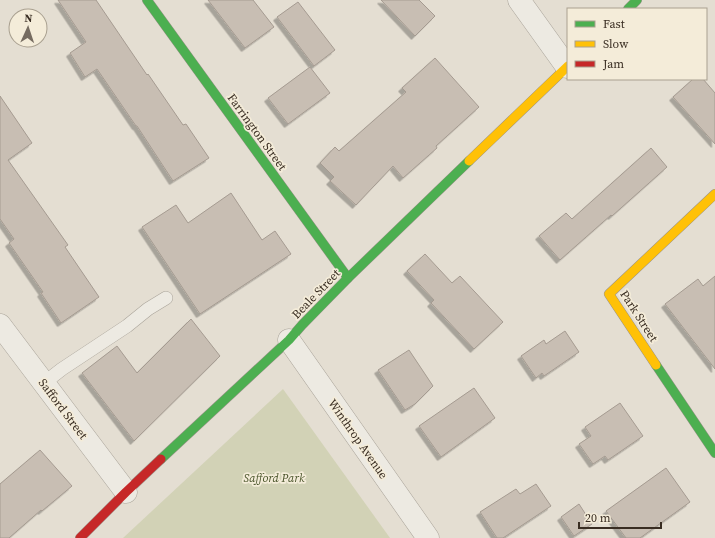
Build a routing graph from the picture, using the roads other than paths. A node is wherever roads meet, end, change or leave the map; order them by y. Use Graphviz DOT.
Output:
graph roads {
  1 [pos="147,0"];
  2 [pos="519,0"];
  3 [pos="637,0"];
  4 [pos="629,8"];
  5 [pos="567,67"];
  6 [pos="715,194"];
  7 [pos="348,278"];
  8 [pos="166,298"];
  9 [pos="0,325"];
  10 [pos="289,340"];
  11 [pos="44,383"];
  12 [pos="715,453"];
  13 [pos="126,492"];
  14 [pos="80,538"];
  15 [pos="428,538"];
  1 -- 7 [label="main road, Farrington Street"];
  2 -- 5 [label="street"];
  3 -- 4 [label="main road"];
  5 -- 7 [label="main road, Beale Street"];
  6 -- 12 [label="main road, Park Street"];
  7 -- 10 [label="main road, Beale Street"];
  8 -- 11 [label="lane"];
  9 -- 11 [label="street, Safford Street"];
  10 -- 13 [label="main road, Beale Street"];
  10 -- 15 [label="street, Winthrop Avenue"];
  11 -- 13 [label="street, Safford Street"];
  13 -- 14 [label="main road, Beale Street"];
}
